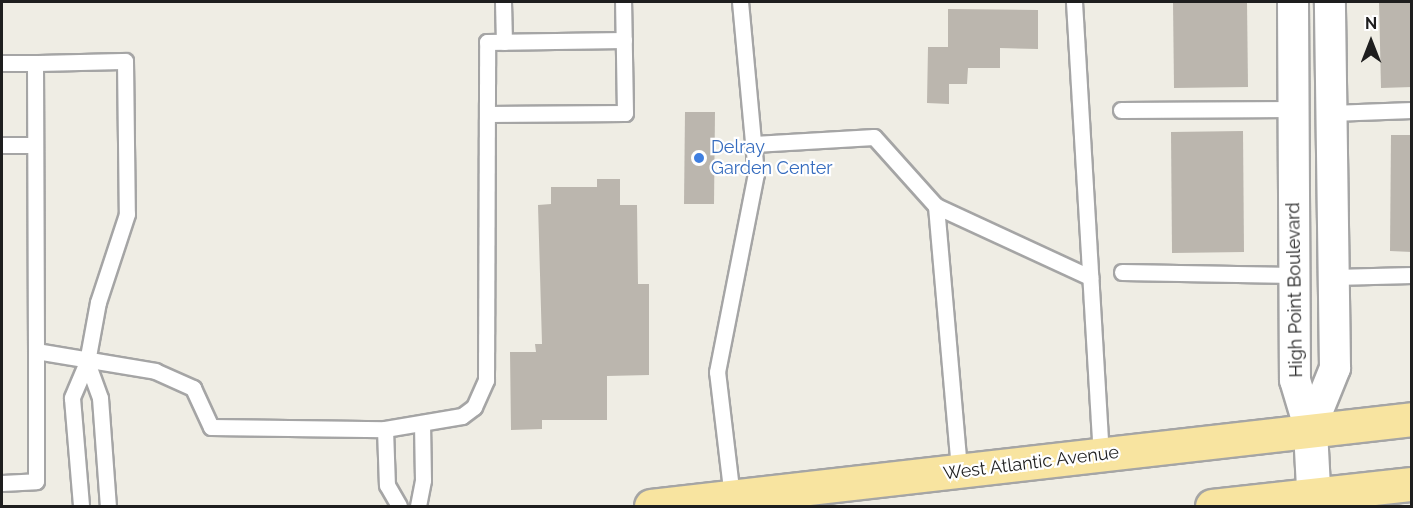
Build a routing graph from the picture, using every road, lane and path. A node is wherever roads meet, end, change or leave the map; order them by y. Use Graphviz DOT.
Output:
graph roads {
  1 [pos="503,2"];
  2 [pos="623,2"];
  3 [pos="740,2"];
  4 [pos="1074,2"];
  5 [pos="1293,2"];
  6 [pos="1330,2"];
  7 [pos="624,40"];
  8 [pos="504,42"];
  9 [pos="2,63"];
  10 [pos="34,63"];
  11 [pos="1294,109"];
  12 [pos="1121,110"];
  13 [pos="1412,110"];
  14 [pos="1331,113"];
  15 [pos="487,114"];
  16 [pos="754,144"];
  17 [pos="2,145"];
  18 [pos="34,145"];
  19 [pos="936,206"];
  20 [pos="1122,272"];
  21 [pos="1294,275"];
  22 [pos="1412,275"];
  23 [pos="1090,277"];
  24 [pos="1334,277"];
  25 [pos="36,351"];
  26 [pos="87,362"];
  27 [pos="1412,419"];
  28 [pos="422,425"];
  29 [pos="385,429"];
  30 [pos="1310,430"];
  31 [pos="1101,454"];
  32 [pos="959,471"];
  33 [pos="2,483"];
  34 [pos="1412,484"];
  35 [pos="732,497"];
  36 [pos="1314,501"];
  37 [pos="81,507"];
  38 [pos="108,507"];
  39 [pos="399,507"];
  40 [pos="418,507"];
  41 [pos="651,507"];
  42 [pos="1212,507"];
  1 -- 8 [label="lane"];
  2 -- 7 [label="lane"];
  3 -- 16 [label="lane"];
  4 -- 23 [label="lane"];
  5 -- 11 [label="street, High Point Boulevard"];
  6 -- 14 [label="street, High Point Boulevard"];
  7 -- 8 [label="lane"];
  7 -- 15 [label="lane"];
  8 -- 15 [label="lane"];
  9 -- 10 [label="lane"];
  10 -- 18 [label="lane"];
  10 -- 26 [label="lane"];
  11 -- 12 [label="lane"];
  11 -- 21 [label="street, High Point Boulevard"];
  13 -- 14 [label="lane"];
  14 -- 24 [label="street, High Point Boulevard"];
  15 -- 28 [label="lane"];
  16 -- 19 [label="lane"];
  16 -- 35 [label="lane"];
  17 -- 18 [label="lane"];
  18 -- 25 [label="lane"];
  19 -- 23 [label="lane"];
  19 -- 32 [label="lane"];
  20 -- 21 [label="lane"];
  21 -- 30 [label="street, High Point Boulevard"];
  22 -- 24 [label="lane"];
  23 -- 31 [label="lane"];
  24 -- 30 [label="street, High Point Boulevard"];
  25 -- 26 [label="lane"];
  25 -- 33 [label="lane"];
  26 -- 29 [label="lane"];
  26 -- 37 [label="lane"];
  26 -- 38 [label="lane"];
  27 -- 30 [label="main road, West Atlantic Avenue"];
  28 -- 29 [label="lane"];
  28 -- 40 [label="lane"];
  29 -- 39 [label="lane"];
  30 -- 31 [label="main road, West Atlantic Avenue"];
  30 -- 36 [label="street"];
  31 -- 32 [label="main road, West Atlantic Avenue"];
  32 -- 35 [label="main road, West Atlantic Avenue"];
  34 -- 36 [label="main road"];
  35 -- 41 [label="main road, West Atlantic Avenue"];
  36 -- 42 [label="main road"];
}
